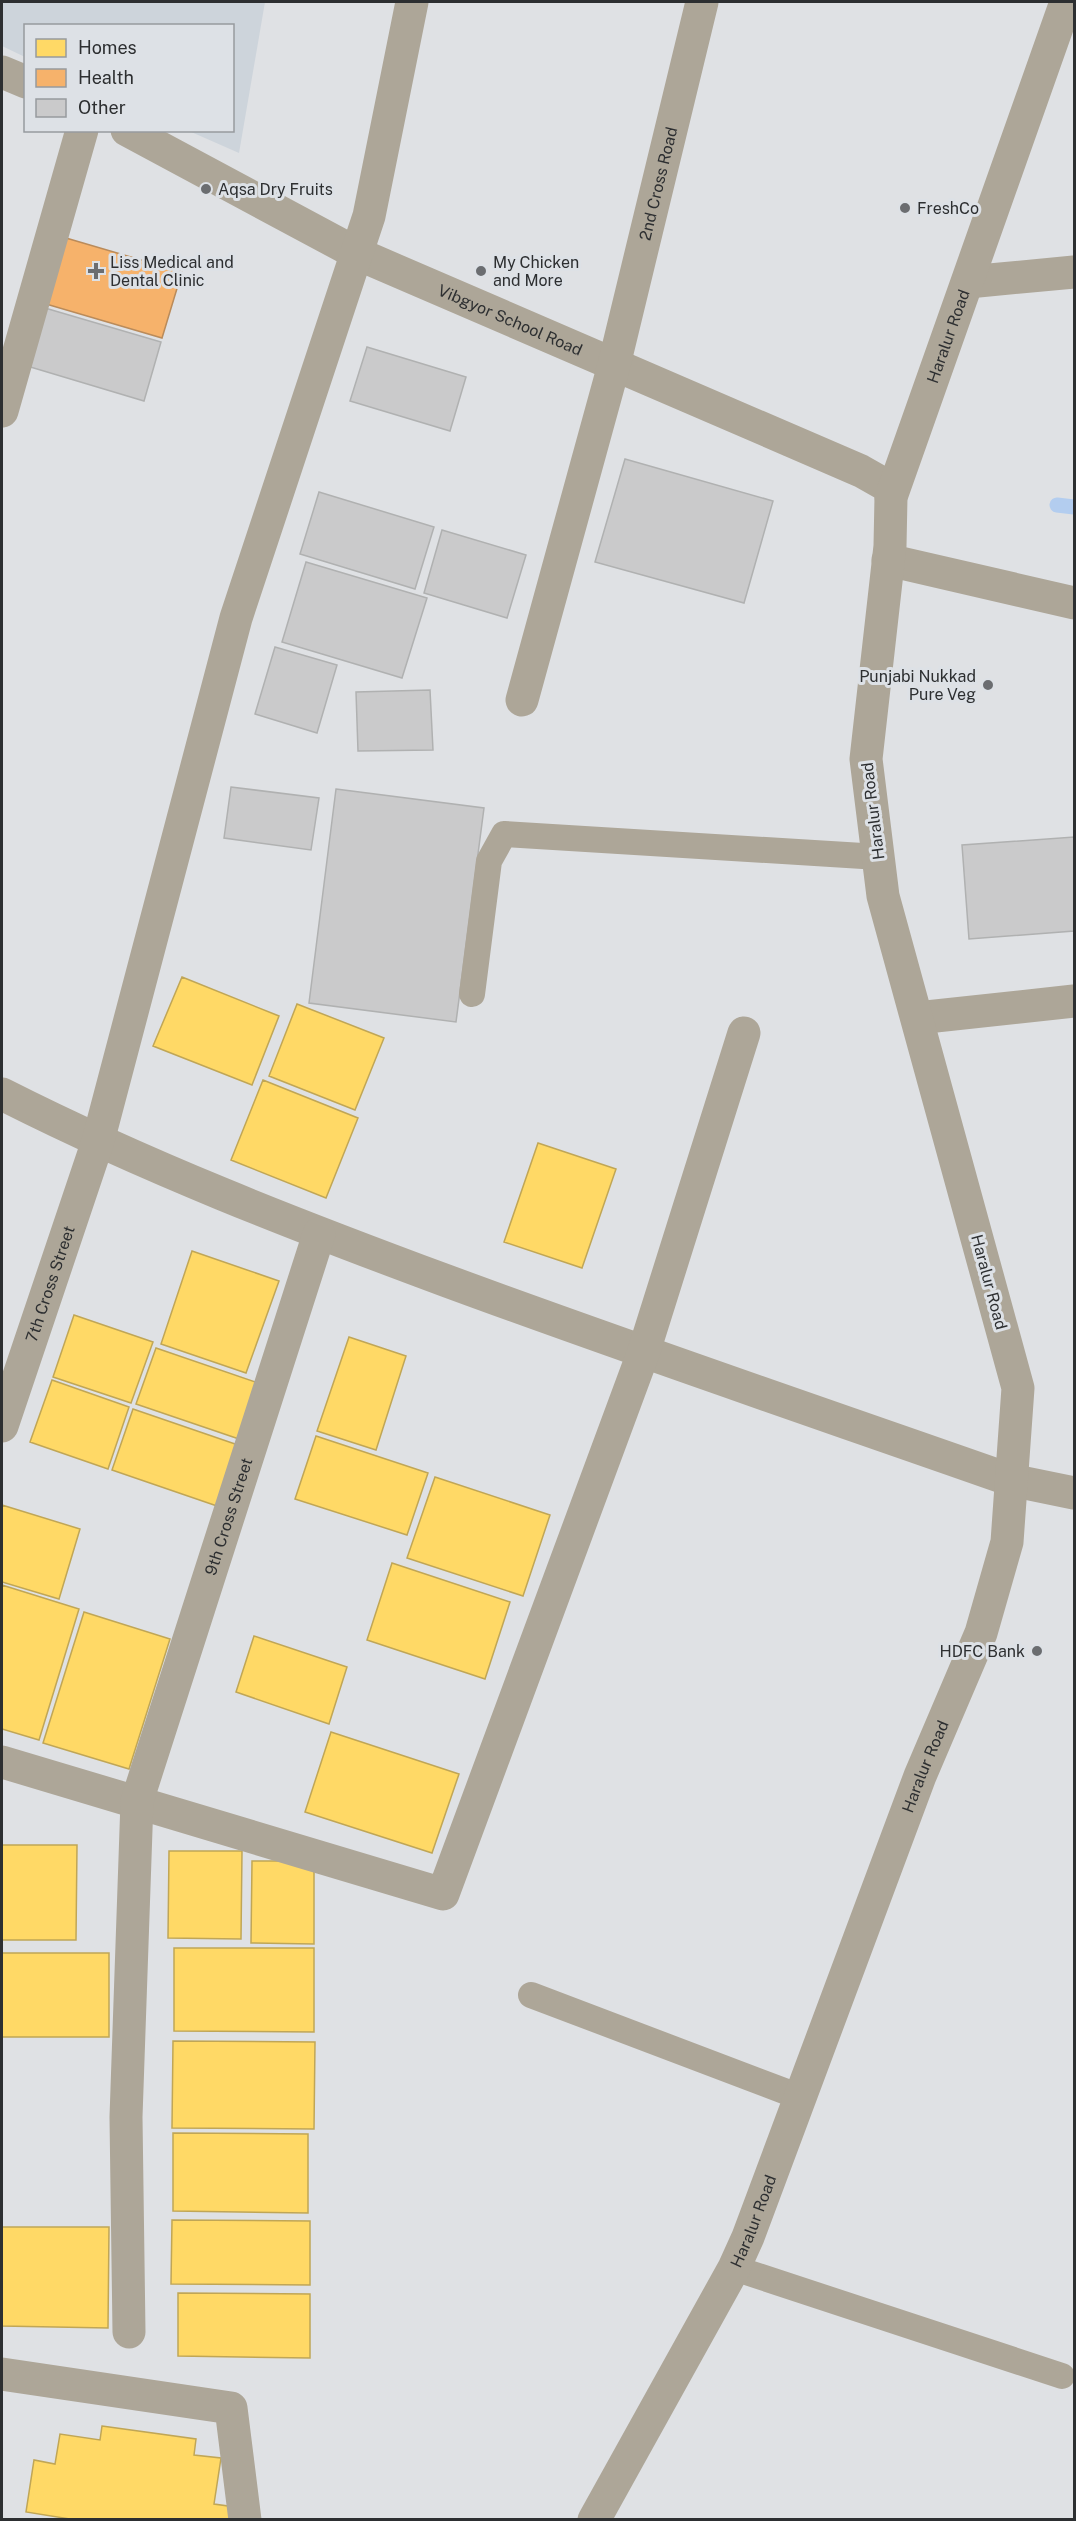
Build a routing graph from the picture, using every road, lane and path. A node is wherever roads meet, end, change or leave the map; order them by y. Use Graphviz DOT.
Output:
graph roads {
  1 [pos="412,2"];
  2 [pos="702,2"];
  3 [pos="1066,2"];
  4 [pos="2,72"];
  5 [pos="24,81"];
  6 [pos="81,132"];
  7 [pos="131,132"];
  8 [pos="358,254"];
  9 [pos="1074,272"];
  10 [pos="968,282"];
  11 [pos="614,364"];
  12 [pos="2,411"];
  13 [pos="891,497"];
  14 [pos="888,560"];
  15 [pos="1074,603"];
  16 [pos="522,700"];
  17 [pos="879,856"];
  18 [pos="472,994"];
  19 [pos="1074,1001"];
  20 [pos="917,1018"];
  21 [pos="744,1033"];
  22 [pos="2,1094"];
  23 [pos="98,1141"];
  24 [pos="319,1234"];
  25 [pos="644,1351"];
  26 [pos="2,1426"];
  27 [pos="1011,1480"];
  28 [pos="1074,1493"];
  29 [pos="2,1762"];
  30 [pos="137,1801"];
  31 [pos="531,1995"];
  32 [pos="800,2097"];
  33 [pos="734,2268"];
  34 [pos="129,2332"];
  35 [pos="2,2374"];
  36 [pos="1062,2376"];
  37 [pos="245,2520"];
  38 [pos="594,2520"];
  1 -- 8 [label="street"];
  2 -- 11 [label="street, 2nd Cross Road"];
  3 -- 10 [label="street, Haralur Road"];
  4 -- 5 [label="street"];
  6 -- 12 [label="street"];
  7 -- 8 [label="street, Vibgyor School Road"];
  8 -- 11 [label="street, Vibgyor School Road"];
  8 -- 23 [label="street, 7th Cross Street"];
  9 -- 10 [label="street"];
  10 -- 13 [label="street, Haralur Road"];
  11 -- 13 [label="street, Vibgyor School Road"];
  11 -- 16 [label="street, 2nd Cross Road"];
  13 -- 14 [label="street, Haralur Road"];
  14 -- 15 [label="street"];
  14 -- 17 [label="street, Haralur Road"];
  17 -- 18 [label="lane"];
  17 -- 20 [label="street, Haralur Road"];
  19 -- 20 [label="street"];
  20 -- 27 [label="street, Haralur Road"];
  21 -- 25 [label="street"];
  22 -- 23 [label="street"];
  23 -- 24 [label="street"];
  23 -- 26 [label="street, 7th Cross Street"];
  24 -- 25 [label="street"];
  24 -- 30 [label="street, 9th Cross Street"];
  25 -- 27 [label="street"];
  25 -- 30 [label="street"];
  27 -- 28 [label="street"];
  27 -- 32 [label="street, Haralur Road"];
  29 -- 30 [label="street"];
  30 -- 34 [label="street, 9th Cross Street"];
  31 -- 32 [label="lane"];
  32 -- 33 [label="street, Haralur Road"];
  33 -- 36 [label="lane"];
  33 -- 38 [label="street, Haralur Road"];
  35 -- 37 [label="street"];
}
